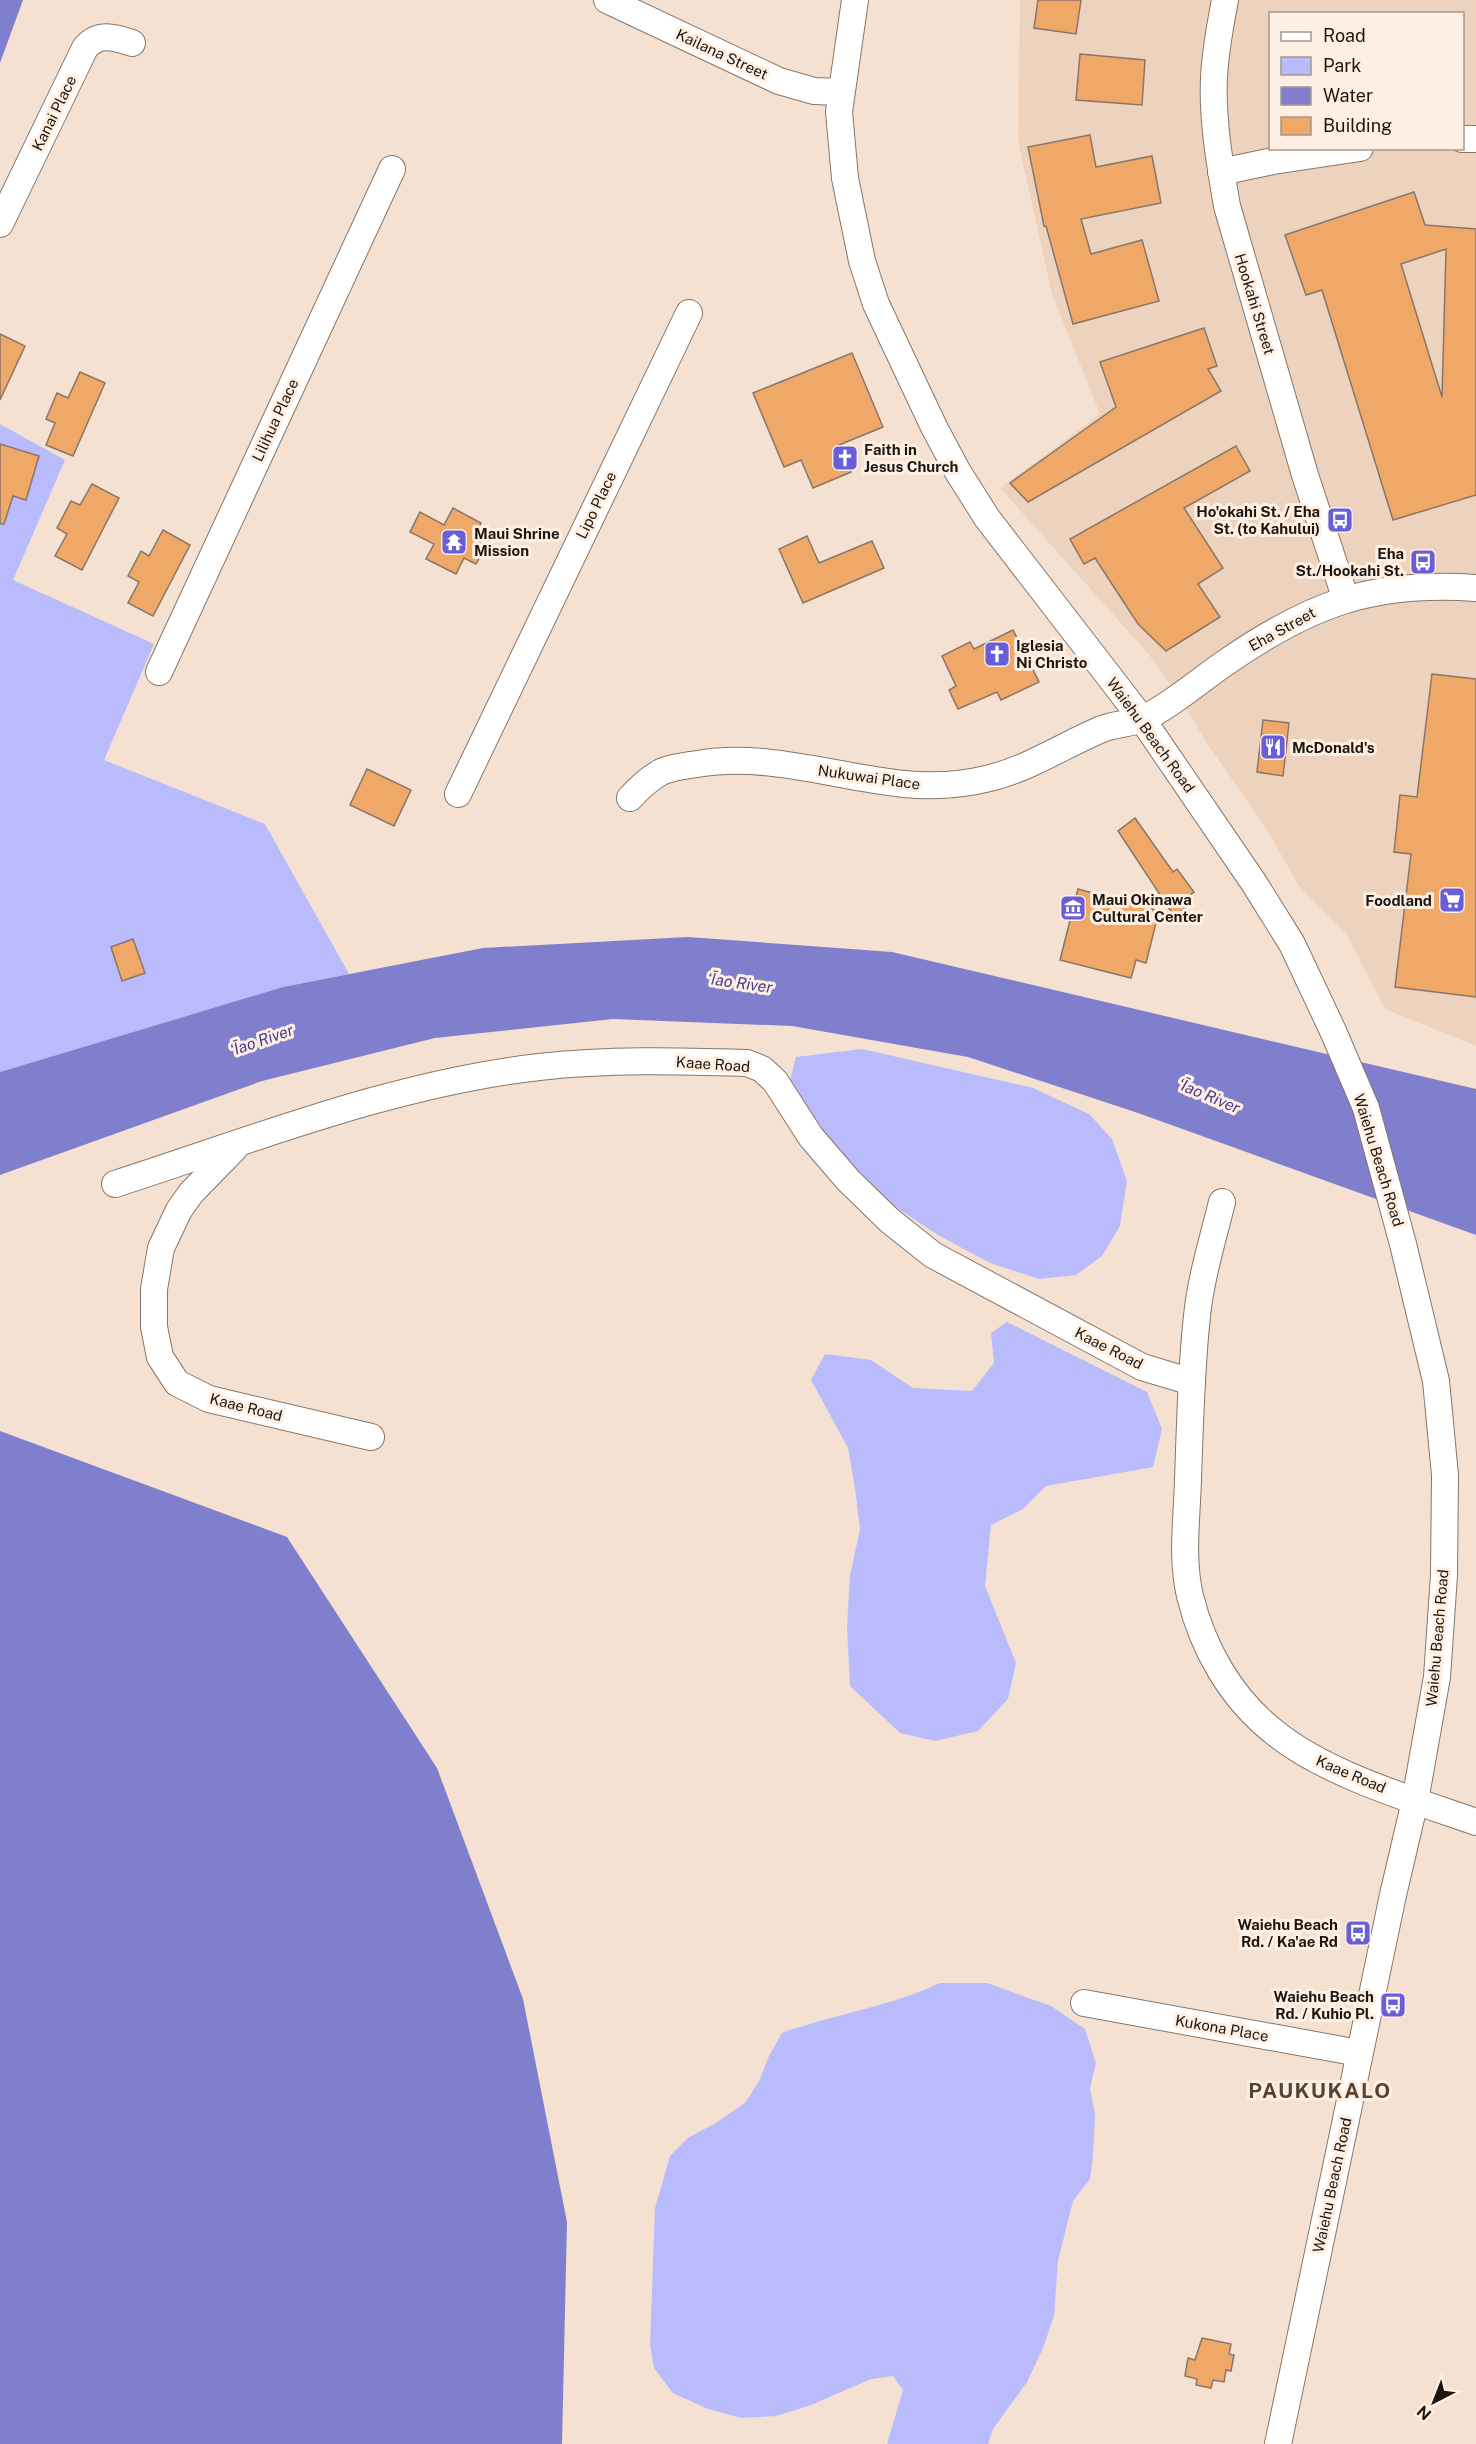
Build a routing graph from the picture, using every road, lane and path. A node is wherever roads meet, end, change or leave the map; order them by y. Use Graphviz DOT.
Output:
graph roads {
  1 [pos="607,0"];
  2 [pos="855,0"];
  3 [pos="1224,0"];
  4 [pos="132,43"];
  5 [pos="841,92"];
  6 [pos="1347,150"];
  7 [pos="392,168"];
  8 [pos="1221,172"];
  9 [pos="0,225"];
  10 [pos="689,313"];
  11 [pos="1476,588"];
  12 [pos="1346,600"];
  13 [pos="159,672"];
  14 [pos="1142,719"];
  15 [pos="458,794"];
  16 [pos="630,798"];
  17 [pos="238,1144"];
  18 [pos="115,1184"];
  19 [pos="1222,1202"];
  20 [pos="1192,1382"];
  21 [pos="371,1437"];
  22 [pos="1415,1801"];
  23 [pos="1476,1822"];
  24 [pos="1084,2003"];
  25 [pos="1359,2053"];
  26 [pos="1278,2444"];
  1 -- 5 [label="street, Kailana Street"];
  2 -- 5 [label="street, Waiehu Beach Road"];
  3 -- 8 [label="street, Hookahi Street"];
  4 -- 9 [label="street, Kanai Place"];
  5 -- 14 [label="street, Waiehu Beach Road"];
  6 -- 8 [label="street"];
  7 -- 13 [label="street, Lilihua Place"];
  8 -- 12 [label="street, Hookahi Street"];
  10 -- 15 [label="street, Lipo Place"];
  11 -- 12 [label="street, Eha Street"];
  12 -- 14 [label="street, Eha Street"];
  14 -- 16 [label="street, Nukuwai Place"];
  14 -- 22 [label="street, Waiehu Beach Road"];
  17 -- 18 [label="street, Kaae Road"];
  17 -- 20 [label="street, Kaae Road"];
  17 -- 21 [label="street, Kaae Road"];
  19 -- 20 [label="street, Kaae Road"];
  20 -- 22 [label="street, Kaae Road"];
  22 -- 23 [label="street, Kaae Road"];
  22 -- 25 [label="street, Waiehu Beach Road"];
  24 -- 25 [label="street, Kukona Place"];
  25 -- 26 [label="street, Waiehu Beach Road"];
}
